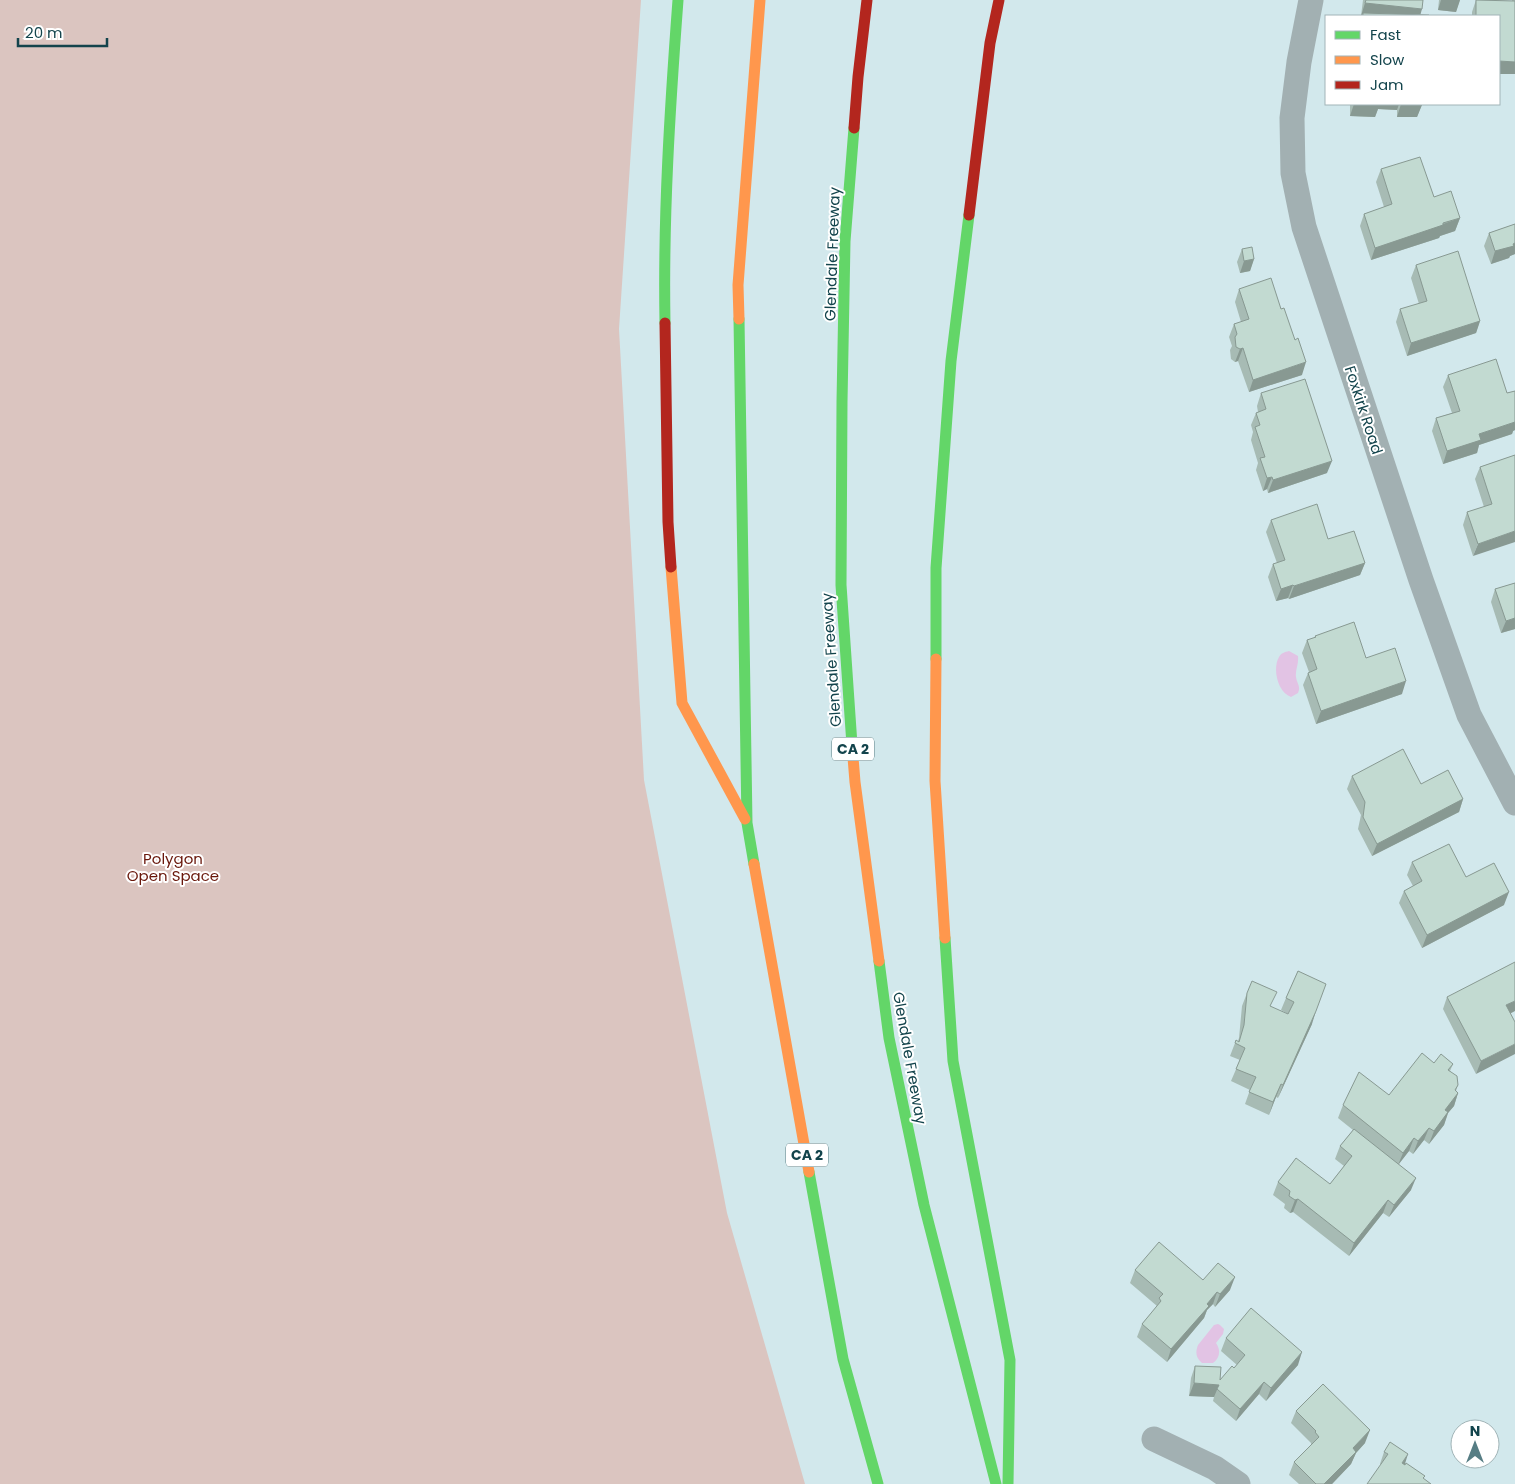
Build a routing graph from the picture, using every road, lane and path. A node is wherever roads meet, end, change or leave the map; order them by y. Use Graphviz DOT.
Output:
graph roads {
  1 [pos="678,0"];
  2 [pos="760,0"];
  3 [pos="867,0"];
  4 [pos="999,0"];
  5 [pos="1311,0"];
  6 [pos="1515,803"];
  7 [pos="747,823"];
  8 [pos="1154,1439"];
  9 [pos="878,1484"];
  10 [pos="996,1484"];
  11 [pos="1008,1484"];
  12 [pos="1238,1484"];
  1 -- 7 [label="highway"];
  2 -- 7 [label="highway, CA 2"];
  3 -- 10 [label="highway, Glendale Freeway / CA 2"];
  4 -- 11 [label="highway"];
  5 -- 6 [label="street, Foxkirk Road"];
  7 -- 9 [label="highway, CA 2"];
  8 -- 12 [label="street"];
}
